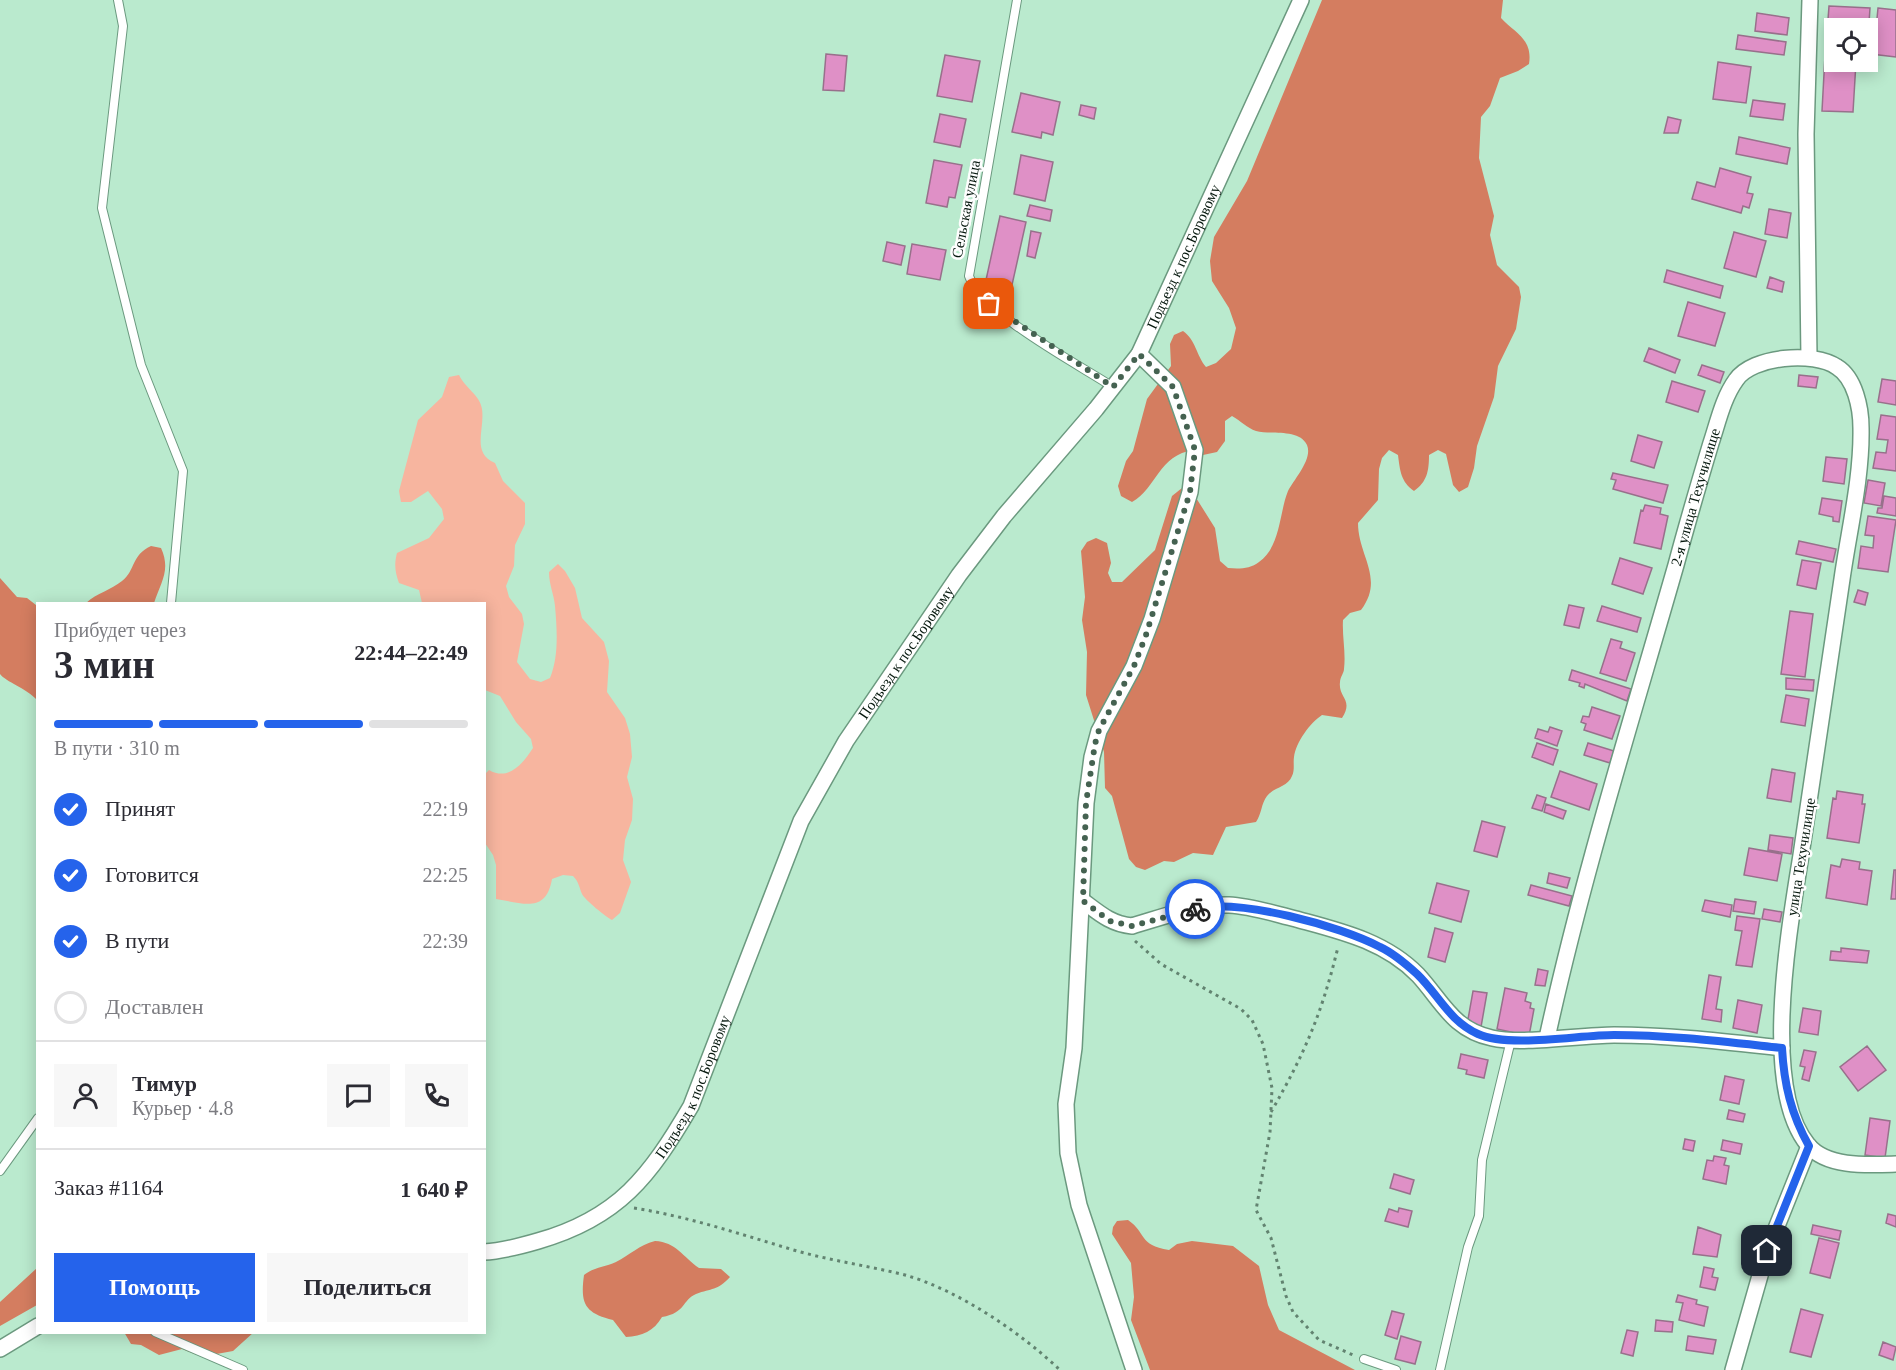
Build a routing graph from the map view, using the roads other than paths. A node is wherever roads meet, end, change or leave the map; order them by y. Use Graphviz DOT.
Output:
graph roads {
  1 [pos="118,0"];
  2 [pos="1017,0"];
  3 [pos="1301,0"];
  4 [pos="1810,0"];
  5 [pos="1139,354"];
  6 [pos="1809,357"];
  7 [pos="1113,387"];
  8 [pos="171,602"];
  9 [pos="1083,901"];
  10 [pos="1547,1038"];
  11 [pos="1511,1040"];
  12 [pos="1782,1048"];
  13 [pos="36,1122"];
  14 [pos="1809,1146"];
  15 [pos="1896,1164"];
  16 [pos="0,1171"];
  17 [pos="486,1252"];
  18 [pos="36,1327"];
  19 [pos="160,1334"];
  20 [pos="0,1349"];
  21 [pos="1364,1359"];
  22 [pos="243,1370"];
  23 [pos="1134,1370"];
  24 [pos="1396,1370"];
  25 [pos="1440,1370"];
  26 [pos="1733,1370"];
  1 -- 8 [label="lane"];
  2 -- 7 [label="lane, Сельская улица"];
  3 -- 5 [label="street, Подъезд к пос.Боровому"];
  4 -- 6 [label="street"];
  5 -- 7 [label="street, Подъезд к пос.Боровому"];
  5 -- 9 [label="street"];
  6 -- 10 [label="street, 2-я улица Техучилище"];
  6 -- 12 [label="street, улица Техучилище"];
  7 -- 17 [label="street, Подъезд к пос.Боровому"];
  9 -- 11 [label="street"];
  9 -- 23 [label="street"];
  10 -- 11 [label="street"];
  10 -- 12 [label="street"];
  11 -- 25 [label="lane"];
  12 -- 14 [label="street, улица Техучилище"];
  13 -- 16 [label="lane"];
  14 -- 15 [label="street"];
  14 -- 26 [label="street"];
  18 -- 20 [label="street"];
  19 -- 22 [label="lane"];
  21 -- 24 [label="lane"];
}
